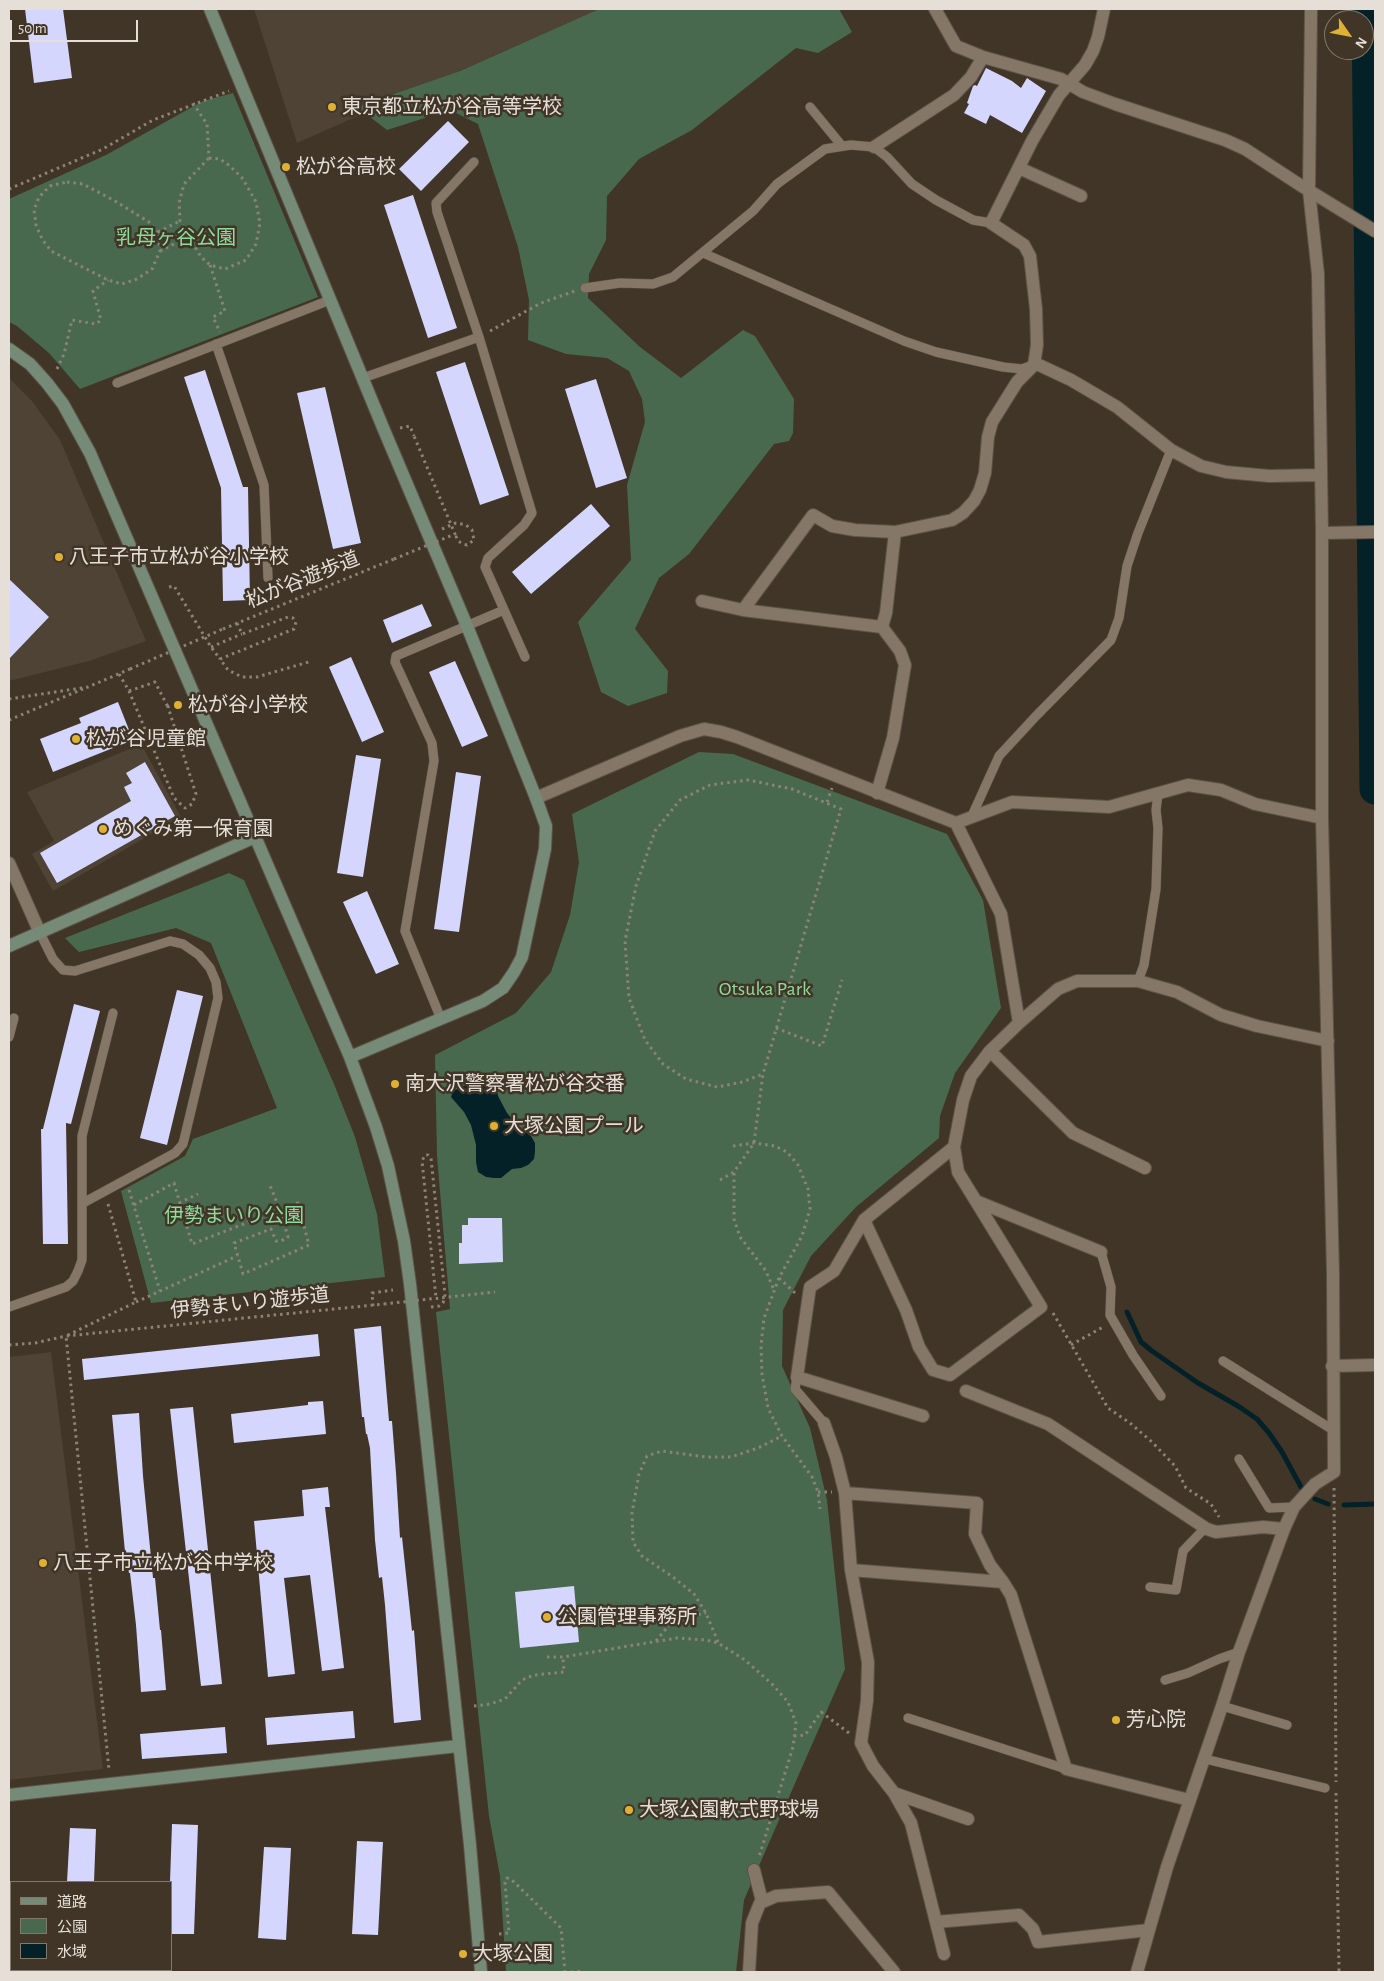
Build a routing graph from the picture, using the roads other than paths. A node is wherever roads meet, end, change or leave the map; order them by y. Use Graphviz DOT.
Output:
graph roads {
  1 [pos="210,9"];
  2 [pos="935,9"];
  3 [pos="1104,9"];
  4 [pos="1311,9"];
  5 [pos="983,57"];
  6 [pos="1069,84"];
  7 [pos="810,107"];
  8 [pos="842,146"];
  9 [pos="874,147"];
  10 [pos="474,162"];
  11 [pos="1019,168"];
  12 [pos="1313,193"];
  13 [pos="1081,196"];
  14 [pos="991,223"];
  15 [pos="1375,231"];
  16 [pos="703,253"];
  17 [pos="585,288"];
  18 [pos="330,300"];
  19 [pos="479,337"];
  20 [pos="220,343"];
  21 [pos="9,349"];
  22 [pos="1034,365"];
  23 [pos="362,378"];
  24 [pos="117,383"];
  25 [pos="1171,450"];
  26 [pos="1321,475"];
  27 [pos="895,532"];
  28 [pos="1325,532"];
  29 [pos="1375,532"];
  30 [pos="268,578"];
  31 [pos="702,601"];
  32 [pos="504,610"];
  33 [pos="743,610"];
  34 [pos="467,626"];
  35 [pos="882,627"];
  36 [pos="526,657"];
  37 [pos="877,793"];
  38 [pos="1158,794"];
  39 [pos="536,798"];
  40 [pos="970,818"];
  41 [pos="1322,818"];
  42 [pos="956,823"];
  43 [pos="255,837"];
  44 [pos="9,863"];
  45 [pos="40,933"];
  46 [pos="9,946"];
  47 [pos="1138,982"];
  48 [pos="113,1013"];
  49 [pos="14,1018"];
  50 [pos="441,1019"];
  51 [pos="1019,1023"];
  52 [pos="9,1037"];
  53 [pos="1328,1042"];
  54 [pos="990,1051"];
  55 [pos="350,1057"];
  56 [pos="954,1147"];
  57 [pos="1145,1168"];
  58 [pos="976,1201"];
  59 [pos="82,1203"];
  60 [pos="864,1220"];
  61 [pos="1101,1252"];
  62 [pos="9,1307"];
  63 [pos="1223,1361"];
  64 [pos="1334,1365"];
  65 [pos="1375,1365"];
  66 [pos="797,1377"];
  67 [pos="966,1391"];
  68 [pos="1161,1396"];
  69 [pos="923,1416"];
  70 [pos="824,1423"];
  71 [pos="1333,1430"];
  72 [pos="1239,1459"];
  73 [pos="845,1493"];
  74 [pos="1294,1507"];
  75 [pos="1205,1528"];
  76 [pos="1284,1529"];
  77 [pos="851,1570"];
  78 [pos="1004,1582"];
  79 [pos="1150,1587"];
  80 [pos="1239,1652"];
  81 [pos="1165,1680"];
  82 [pos="1222,1706"];
  83 [pos="908,1718"];
  84 [pos="1287,1725"];
  85 [pos="458,1746"];
  86 [pos="1204,1759"];
  87 [pos="1066,1770"];
  88 [pos="1325,1788"];
  89 [pos="894,1793"];
  90 [pos="9,1795"];
  91 [pos="1189,1800"];
  92 [pos="968,1820"];
  93 [pos="754,1870"];
  94 [pos="762,1901"];
  95 [pos="936,1922"];
  96 [pos="1149,1930"];
  97 [pos="944,1954"];
  98 [pos="481,1972"];
  99 [pos="749,1972"];
  100 [pos="894,1972"];
  101 [pos="1137,1972"];
  1 -- 18 [label="street"];
  2 -- 5 [label="street"];
  3 -- 6 [label="street"];
  4 -- 12 [label="street"];
  5 -- 6 [label="street"];
  5 -- 9 [label="street"];
  6 -- 11 [label="street"];
  6 -- 12 [label="street"];
  7 -- 8 [label="lane"];
  8 -- 9 [label="lane"];
  8 -- 16 [label="lane"];
  9 -- 14 [label="lane"];
  10 -- 19 [label="lane"];
  11 -- 13 [label="street"];
  11 -- 14 [label="street"];
  12 -- 15 [label="street"];
  12 -- 26 [label="street"];
  14 -- 22 [label="street"];
  16 -- 17 [label="lane"];
  16 -- 22 [label="lane"];
  18 -- 20 [label="lane"];
  18 -- 23 [label="street"];
  19 -- 23 [label="lane"];
  19 -- 32 [label="lane"];
  20 -- 24 [label="lane"];
  20 -- 30 [label="lane"];
  21 -- 43 [label="street"];
  22 -- 25 [label="street"];
  22 -- 27 [label="street"];
  23 -- 34 [label="street"];
  25 -- 26 [label="street"];
  25 -- 40 [label="lane"];
  26 -- 28 [label="street"];
  27 -- 33 [label="street"];
  27 -- 35 [label="street"];
  28 -- 29 [label="street"];
  28 -- 41 [label="street"];
  31 -- 33 [label="street"];
  32 -- 34 [label="lane"];
  32 -- 36 [label="lane"];
  33 -- 35 [label="street"];
  34 -- 39 [label="street"];
  34 -- 50 [label="lane"];
  35 -- 37 [label="street"];
  37 -- 39 [label="street"];
  37 -- 42 [label="street"];
  38 -- 40 [label="street"];
  38 -- 41 [label="street"];
  38 -- 47 [label="lane"];
  39 -- 50 [label="street"];
  40 -- 42 [label="street"];
  41 -- 53 [label="street"];
  42 -- 51 [label="street"];
  43 -- 45 [label="street"];
  43 -- 55 [label="street"];
  44 -- 45 [label="street"];
  45 -- 46 [label="street"];
  45 -- 59 [label="lane"];
  47 -- 51 [label="street"];
  47 -- 53 [label="street"];
  48 -- 59 [label="lane"];
  49 -- 52 [label="lane"];
  50 -- 55 [label="street"];
  51 -- 54 [label="street"];
  53 -- 64 [label="street"];
  54 -- 56 [label="street"];
  54 -- 57 [label="street"];
  55 -- 85 [label="street"];
  56 -- 58 [label="street"];
  56 -- 60 [label="street"];
  58 -- 60 [label="street"];
  58 -- 61 [label="street"];
  59 -- 62 [label="lane"];
  60 -- 66 [label="street"];
  61 -- 68 [label="lane"];
  63 -- 71 [label="lane"];
  64 -- 65 [label="street"];
  64 -- 71 [label="street"];
  66 -- 69 [label="street"];
  66 -- 70 [label="lane"];
  67 -- 75 [label="street"];
  70 -- 73 [label="street"];
  71 -- 74 [label="street"];
  72 -- 74 [label="lane"];
  73 -- 77 [label="street"];
  73 -- 78 [label="street"];
  74 -- 76 [label="street"];
  75 -- 76 [label="street"];
  75 -- 79 [label="lane"];
  76 -- 80 [label="street"];
  77 -- 78 [label="street"];
  77 -- 89 [label="street"];
  78 -- 87 [label="street"];
  80 -- 81 [label="lane"];
  80 -- 82 [label="street"];
  82 -- 84 [label="lane"];
  82 -- 86 [label="street"];
  83 -- 87 [label="lane"];
  85 -- 90 [label="street"];
  85 -- 98 [label="street"];
  86 -- 88 [label="lane"];
  86 -- 91 [label="street"];
  87 -- 91 [label="street"];
  89 -- 92 [label="street"];
  89 -- 95 [label="street"];
  91 -- 96 [label="street"];
  93 -- 94 [label="street"];
  94 -- 99 [label="street"];
  94 -- 100 [label="street"];
  95 -- 96 [label="street"];
  95 -- 97 [label="street"];
  96 -- 101 [label="street"];
}
